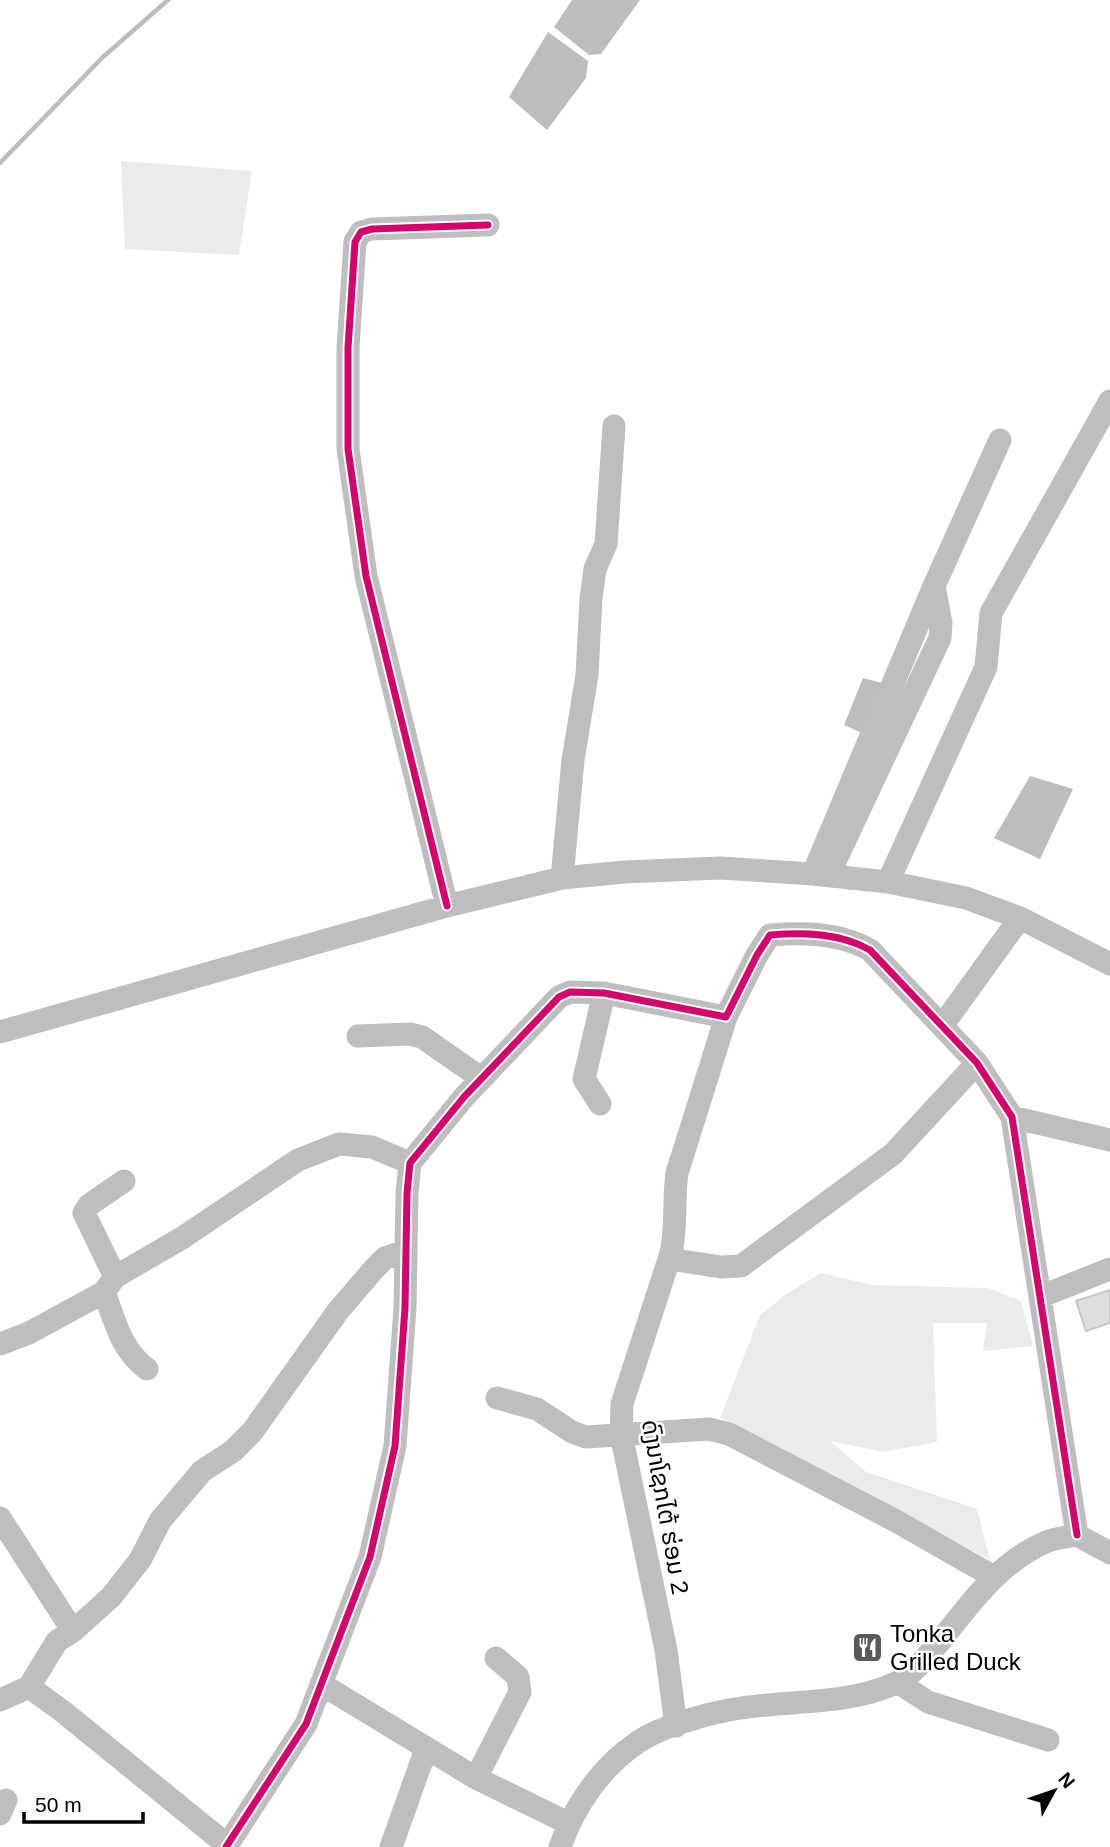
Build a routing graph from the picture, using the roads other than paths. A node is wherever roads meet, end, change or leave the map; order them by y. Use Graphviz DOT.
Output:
graph roads {
  1 [pos="488,225"];
  2 [pos="1110,401"];
  3 [pos="614,426"];
  4 [pos="1000,440"];
  5 [pos="820,875"];
  6 [pos="562,878"];
  7 [pos="888,882"];
  8 [pos="447,906"];
  9 [pos="1020,918"];
  10 [pos="1109,963"];
  11 [pos="604,993"];
  12 [pos="726,1017"];
  13 [pos="942,1026"];
  14 [pos="0,1032"];
  15 [pos="358,1036"];
  16 [pos="977,1063"];
  17 [pos="481,1078"];
  18 [pos="600,1104"];
  19 [pos="1012,1117"];
  20 [pos="1110,1140"];
  21 [pos="410,1163"];
  22 [pos="124,1181"];
  23 [pos="406,1251"];
  24 [pos="669,1259"];
  25 [pos="1110,1269"];
  26 [pos="110,1285"];
  27 [pos="1042,1296"];
  28 [pos="0,1344"];
  29 [pos="147,1370"];
  30 [pos="496,1398"];
  31 [pos="621,1434"];
  32 [pos="0,1518"];
  33 [pos="1077,1535"];
  34 [pos="1110,1553"];
  35 [pos="995,1577"];
  36 [pos="73,1631"];
  37 [pos="496,1658"];
  38 [pos="898,1683"];
  39 [pos="321,1684"];
  40 [pos="29,1687"];
  41 [pos="0,1700"];
  42 [pos="676,1726"];
  43 [pos="1048,1740"];
  44 [pos="426,1749"];
  45 [pos="476,1777"];
  46 [pos="568,1823"];
  47 [pos="226,1846"];
  48 [pos="391,1847"];
  49 [pos="560,1847"];
  1 -- 8 [label="street"];
  2 -- 7 [label="street"];
  3 -- 6 [label="street"];
  4 -- 5 [label="street"];
  5 -- 6 [label="street"];
  5 -- 7 [label="street"];
  6 -- 8 [label="street"];
  7 -- 9 [label="street"];
  8 -- 14 [label="street"];
  9 -- 10 [label="street"];
  9 -- 13 [label="street"];
  11 -- 12 [label="street"];
  11 -- 17 [label="street"];
  11 -- 18 [label="street"];
  12 -- 13 [label="street, ດົງນາໂຊກໄຕ້ ຮ່ອມ 2"];
  12 -- 24 [label="street, ດົງນາໂຊກໄຕ້ ຮ່ອມ 2"];
  13 -- 16 [label="street"];
  15 -- 17 [label="street"];
  16 -- 19 [label="street"];
  16 -- 24 [label="street"];
  17 -- 21 [label="street"];
  19 -- 20 [label="street"];
  19 -- 27 [label="street"];
  21 -- 23 [label="street"];
  21 -- 26 [label="street"];
  22 -- 26 [label="street"];
  23 -- 36 [label="street"];
  23 -- 39 [label="street"];
  24 -- 31 [label="street, ດົງນາໂຊກໄຕ້ ຮ່ອມ 2"];
  25 -- 27 [label="street"];
  26 -- 28 [label="street"];
  26 -- 29 [label="street"];
  27 -- 33 [label="street"];
  30 -- 31 [label="street"];
  31 -- 35 [label="street"];
  31 -- 42 [label="street, ດົງນາໂຊກໄຕ້ ຮ່ອມ 2"];
  32 -- 36 [label="street"];
  33 -- 34 [label="street"];
  33 -- 35 [label="street"];
  35 -- 38 [label="street"];
  36 -- 40 [label="street"];
  37 -- 45 [label="street"];
  38 -- 42 [label="street"];
  38 -- 43 [label="street"];
  39 -- 44 [label="street"];
  39 -- 47 [label="street"];
  40 -- 41 [label="street"];
  40 -- 47 [label="street"];
  42 -- 46 [label="street"];
  44 -- 45 [label="street"];
  44 -- 48 [label="street"];
  45 -- 46 [label="street"];
  46 -- 49 [label="street"];
}
